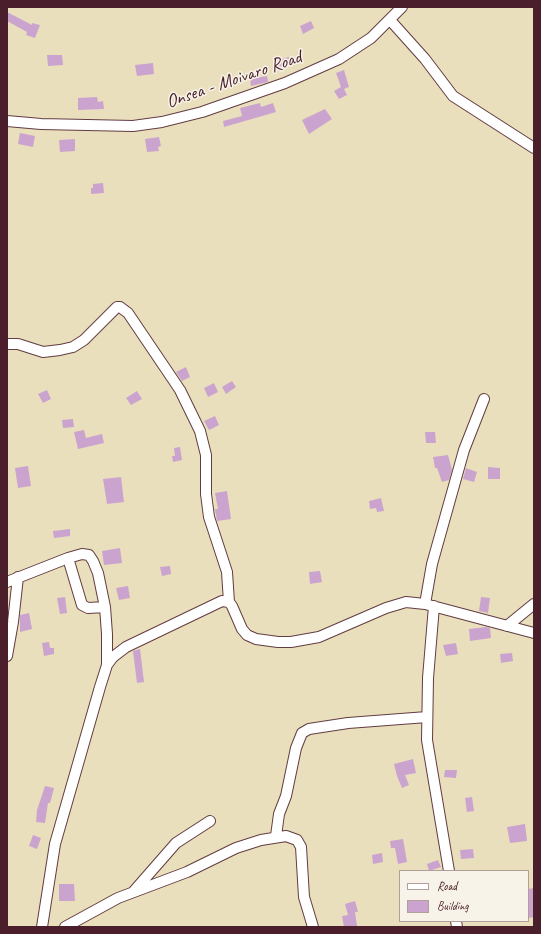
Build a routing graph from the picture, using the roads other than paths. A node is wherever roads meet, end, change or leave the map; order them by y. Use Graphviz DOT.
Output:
graph roads {
  1 [pos="402,7"];
  2 [pos="390,20"];
  3 [pos="7,121"];
  4 [pos="534,148"];
  5 [pos="7,344"];
  6 [pos="484,399"];
  7 [pos="68,558"];
  8 [pos="18,577"];
  9 [pos="7,582"];
  10 [pos="229,602"];
  11 [pos="534,604"];
  12 [pos="429,605"];
  13 [pos="105,607"];
  14 [pos="507,626"];
  15 [pos="534,633"];
  16 [pos="7,656"];
  17 [pos="107,665"];
  18 [pos="427,717"];
  19 [pos="210,821"];
  20 [pos="276,836"];
  21 [pos="449,870"];
  22 [pos="133,893"];
  23 [pos="42,927"];
  24 [pos="65,927"];
  25 [pos="313,927"];
  1 -- 2 [label="street, Onsea - Moivaro Road"];
  2 -- 3 [label="street, Onsea - Moivaro Road"];
  2 -- 4 [label="street"];
  5 -- 10 [label="street"];
  6 -- 12 [label="street"];
  7 -- 8 [label="street"];
  7 -- 13 [label="street"];
  7 -- 13 [label="street"];
  8 -- 9 [label="street"];
  8 -- 16 [label="street"];
  10 -- 12 [label="street"];
  10 -- 17 [label="street"];
  11 -- 14 [label="street"];
  12 -- 14 [label="street"];
  12 -- 18 [label="street"];
  13 -- 17 [label="street"];
  14 -- 15 [label="street"];
  17 -- 23 [label="street"];
  18 -- 20 [label="street"];
  18 -- 21 [label="street"];
  19 -- 22 [label="street"];
  20 -- 22 [label="street"];
  20 -- 25 [label="street"];
  22 -- 24 [label="street"];
}
